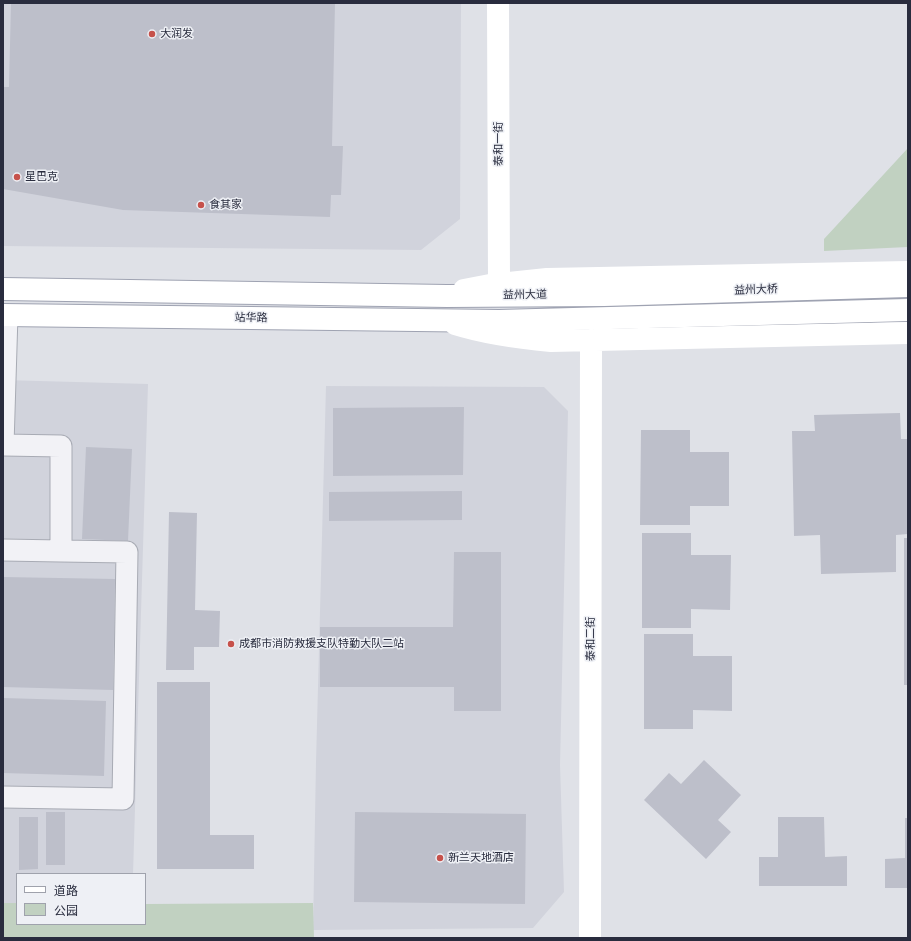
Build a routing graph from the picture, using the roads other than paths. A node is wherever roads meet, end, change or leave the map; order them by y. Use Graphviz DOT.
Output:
graph roads {
  1 [pos="498,3"];
  2 [pos="908,272"];
  3 [pos="499,284"];
  4 [pos="908,286"];
  5 [pos="3,289"];
  6 [pos="604,295"];
  7 [pos="446,296"];
  8 [pos="908,310"];
  9 [pos="5,315"];
  10 [pos="446,321"];
  11 [pos="908,333"];
  12 [pos="591,340"];
  13 [pos="3,445"];
  14 [pos="3,550"];
  15 [pos="61,552"];
  16 [pos="3,797"];
  17 [pos="590,938"];
  1 -- 3 [label="main road, 泰和一街"];
  2 -- 3 [label="main road"];
  3 -- 7 [label="main road"];
  4 -- 6 [label="main road, 益州大桥"];
  5 -- 7 [label="main road"];
  6 -- 7 [label="main road, 益州大道"];
  8 -- 10 [label="main road, 站华路"];
  9 -- 10 [label="main road, 站华路"];
  9 -- 13 [label="street"];
  10 -- 12 [label="main road"];
  11 -- 12 [label="main road"];
  12 -- 17 [label="main road, 泰和二街"];
  13 -- 15 [label="street"];
  14 -- 15 [label="street"];
  15 -- 16 [label="street"];
}
